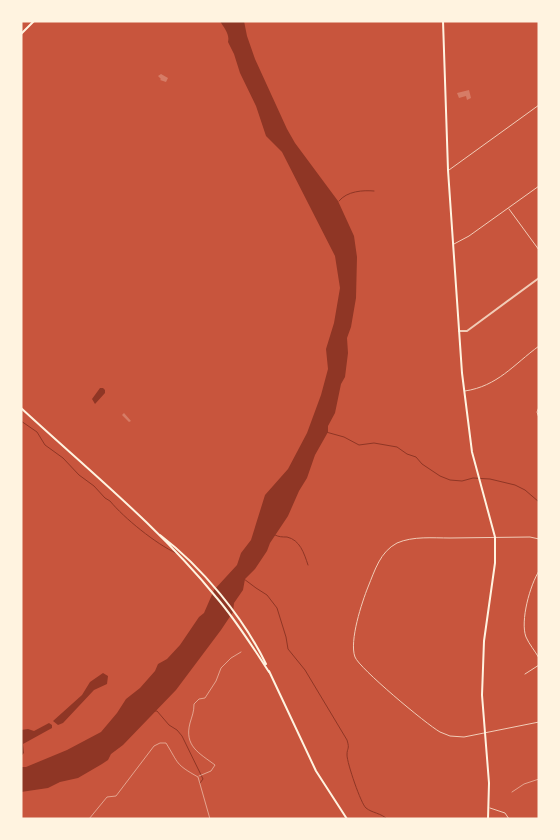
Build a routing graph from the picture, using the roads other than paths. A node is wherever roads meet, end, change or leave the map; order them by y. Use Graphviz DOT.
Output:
graph roads {
  1 [pos="34,21"];
  2 [pos="443,21"];
  3 [pos="21,34"];
  4 [pos="539,105"];
  5 [pos="448,170"];
  6 [pos="539,186"];
  7 [pos="508,208"];
  8 [pos="453,244"];
  9 [pos="539,250"];
  10 [pos="539,278"];
  11 [pos="459,331"];
  12 [pos="539,346"];
  13 [pos="464,391"];
  14 [pos="539,407"];
  15 [pos="21,408"];
  16 [pos="539,418"];
  17 [pos="495,537"];
  18 [pos="539,539"];
  19 [pos="168,543"];
  20 [pos="539,571"];
  21 [pos="539,658"];
  22 [pos="539,665"];
  23 [pos="269,672"];
  24 [pos="525,674"];
  25 [pos="539,722"];
  26 [pos="486,733"];
  27 [pos="489,808"];
  28 [pos="347,819"];
  29 [pos="488,819"];
  30 [pos="509,819"];
  1 -- 3 [label="main road"];
  2 -- 5 [label="main road"];
  4 -- 5 [label="street"];
  5 -- 8 [label="main road"];
  6 -- 7 [label="street"];
  7 -- 8 [label="street"];
  7 -- 9 [label="street"];
  8 -- 11 [label="main road"];
  10 -- 11 [label="street"];
  11 -- 13 [label="main road"];
  12 -- 13 [label="street"];
  13 -- 17 [label="main road"];
  14 -- 16 [label="street"];
  15 -- 19 [label="main road"];
  17 -- 18 [label="street"];
  17 -- 26 [label="main road"];
  17 -- 26 [label="street"];
  19 -- 23 [label="main road"];
  19 -- 23 [label="main road"];
  20 -- 21 [label="street"];
  22 -- 24 [label="street"];
  23 -- 28 [label="main road"];
  25 -- 26 [label="street"];
  26 -- 27 [label="main road"];
  27 -- 29 [label="main road"];
  27 -- 30 [label="street"];
}
